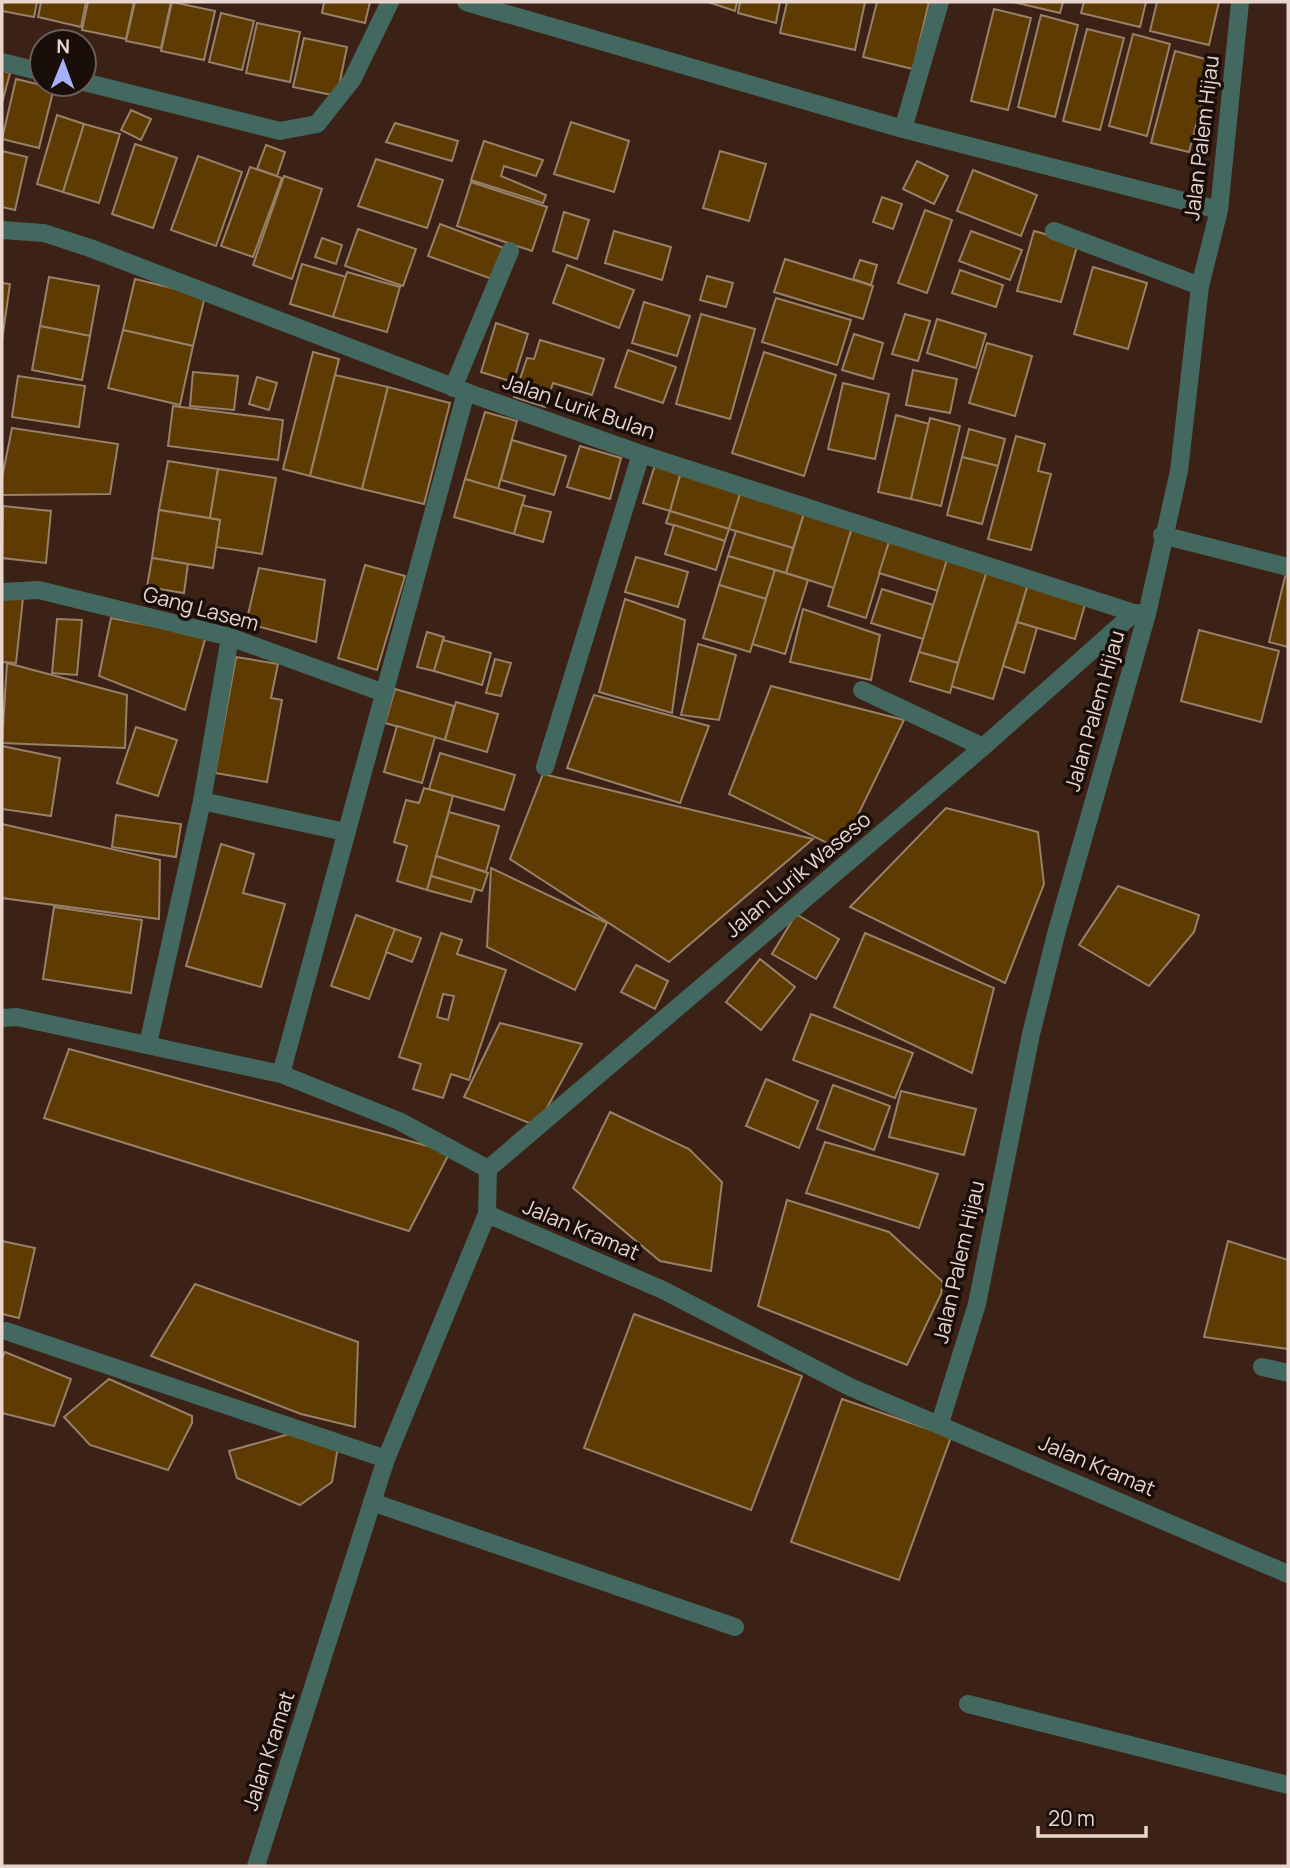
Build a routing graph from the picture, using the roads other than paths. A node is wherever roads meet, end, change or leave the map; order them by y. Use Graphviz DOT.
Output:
graph roads {
  1 [pos="390,2"];
  2 [pos="467,2"];
  3 [pos="940,2"];
  4 [pos="1240,2"];
  5 [pos="2,62"];
  6 [pos="28,68"];
  7 [pos="98,86"];
  8 [pos="903,130"];
  9 [pos="1219,210"];
  10 [pos="2,230"];
  11 [pos="1054,231"];
  12 [pos="510,251"];
  13 [pos="1200,285"];
  14 [pos="460,390"];
  15 [pos="641,454"];
  16 [pos="1163,535"];
  17 [pos="1288,567"];
  18 [pos="2,592"];
  19 [pos="1140,613"];
  20 [pos="230,637"];
  21 [pos="862,690"];
  22 [pos="384,693"];
  23 [pos="983,747"];
  24 [pos="545,767"];
  25 [pos="202,801"];
  26 [pos="345,832"];
  27 [pos="2,1018"];
  28 [pos="148,1044"];
  29 [pos="281,1074"];
  30 [pos="488,1169"];
  31 [pos="487,1214"];
  32 [pos="6,1331"];
  33 [pos="1262,1367"];
  34 [pos="1288,1373"];
  35 [pos="940,1423"];
  36 [pos="386,1460"];
  37 [pos="372,1502"];
  38 [pos="1288,1574"];
  39 [pos="735,1627"];
  40 [pos="968,1704"];
  41 [pos="1288,1785"];
  42 [pos="256,1866"];
  1 -- 7 [label="street"];
  2 -- 8 [label="street"];
  3 -- 8 [label="street"];
  4 -- 9 [label="street, Jalan Palem Hijau"];
  5 -- 6 [label="street"];
  8 -- 9 [label="street"];
  9 -- 13 [label="street, Jalan Palem Hijau"];
  10 -- 14 [label="street, Jalan Lurik Bulan"];
  11 -- 13 [label="street"];
  12 -- 14 [label="street"];
  13 -- 16 [label="street, Jalan Palem Hijau"];
  14 -- 15 [label="street, Jalan Lurik Bulan"];
  14 -- 22 [label="street"];
  15 -- 19 [label="street, Jalan Lurik Bulan"];
  15 -- 24 [label="street"];
  16 -- 17 [label="street"];
  16 -- 19 [label="street, Jalan Palem Hijau"];
  18 -- 20 [label="street, Gang Lasem"];
  19 -- 23 [label="street, Jalan Lurik Waseso"];
  19 -- 35 [label="street, Jalan Palem Hijau"];
  20 -- 22 [label="street, Gang Lasem"];
  20 -- 25 [label="street"];
  21 -- 23 [label="street"];
  22 -- 26 [label="street"];
  23 -- 30 [label="street, Jalan Lurik Waseso"];
  25 -- 26 [label="street"];
  25 -- 28 [label="street"];
  26 -- 29 [label="street"];
  27 -- 28 [label="street"];
  28 -- 29 [label="street"];
  29 -- 30 [label="street"];
  30 -- 31 [label="street"];
  31 -- 35 [label="street, Jalan Kramat"];
  31 -- 36 [label="street, Jalan Kramat"];
  32 -- 36 [label="street"];
  33 -- 34 [label="street"];
  35 -- 38 [label="street, Jalan Kramat"];
  36 -- 37 [label="street, Jalan Kramat"];
  37 -- 39 [label="street"];
  37 -- 42 [label="street, Jalan Kramat"];
  40 -- 41 [label="street"];
}
